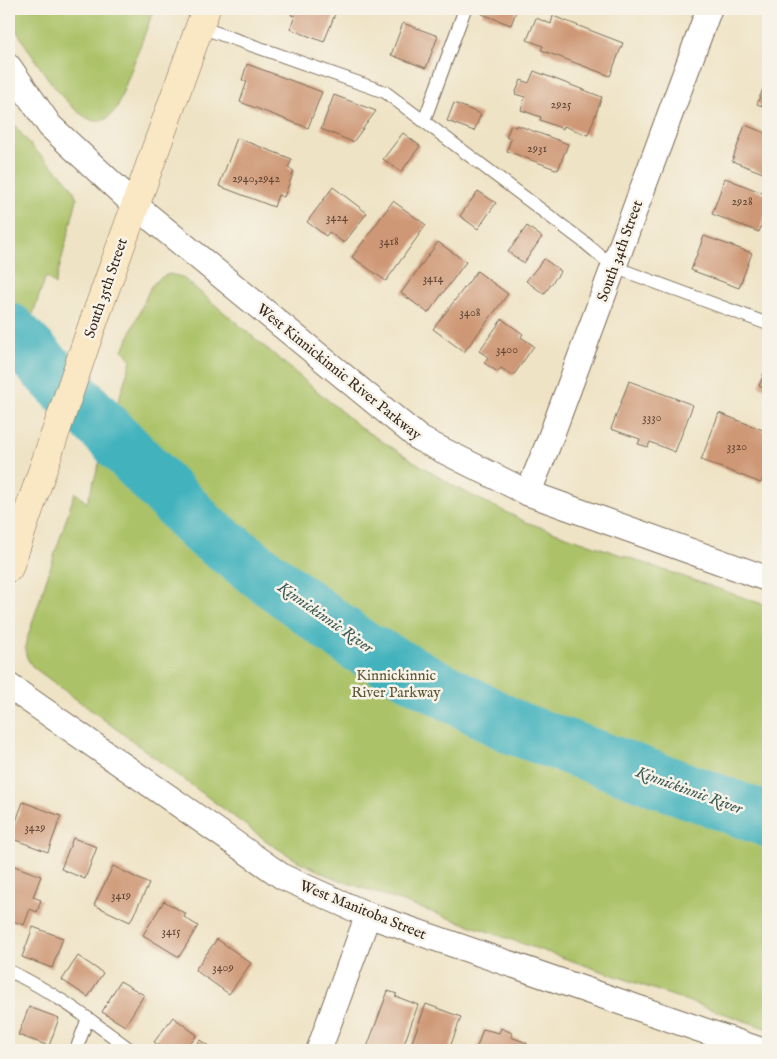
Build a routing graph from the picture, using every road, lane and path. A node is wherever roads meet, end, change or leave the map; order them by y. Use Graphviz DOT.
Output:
graph roads {
  1 [pos="465,9"];
  2 [pos="709,9"];
  3 [pos="203,18"];
  4 [pos="9,66"];
  5 [pos="424,121"];
  6 [pos="135,205"];
  7 [pos="614,267"];
  8 [pos="768,324"];
  9 [pos="528,493"];
  10 [pos="9,568"];
  11 [pos="768,579"];
  12 [pos="9,686"];
  13 [pos="368,915"];
  14 [pos="9,971"];
  15 [pos="88,1018"];
  16 [pos="76,1050"];
  17 [pos="131,1050"];
  18 [pos="319,1050"];
  19 [pos="760,1050"];
  1 -- 5 [label="lane"];
  2 -- 7 [label="street, South 34th Street"];
  3 -- 5 [label="lane"];
  3 -- 6 [label="main road, South 35th Street"];
  4 -- 6 [label="street, West Kinnickinnic River Parkway"];
  5 -- 7 [label="lane"];
  6 -- 9 [label="street, West Kinnickinnic River Parkway"];
  6 -- 10 [label="main road, South 35th Street"];
  7 -- 8 [label="lane"];
  7 -- 9 [label="street, South 34th Street"];
  9 -- 11 [label="street, West Kinnickinnic River Parkway"];
  12 -- 13 [label="street, West Manitoba Street"];
  13 -- 18 [label="street"];
  13 -- 19 [label="street, West Manitoba Street"];
  14 -- 15 [label="lane"];
  15 -- 16 [label="lane"];
  15 -- 17 [label="lane"];
}
